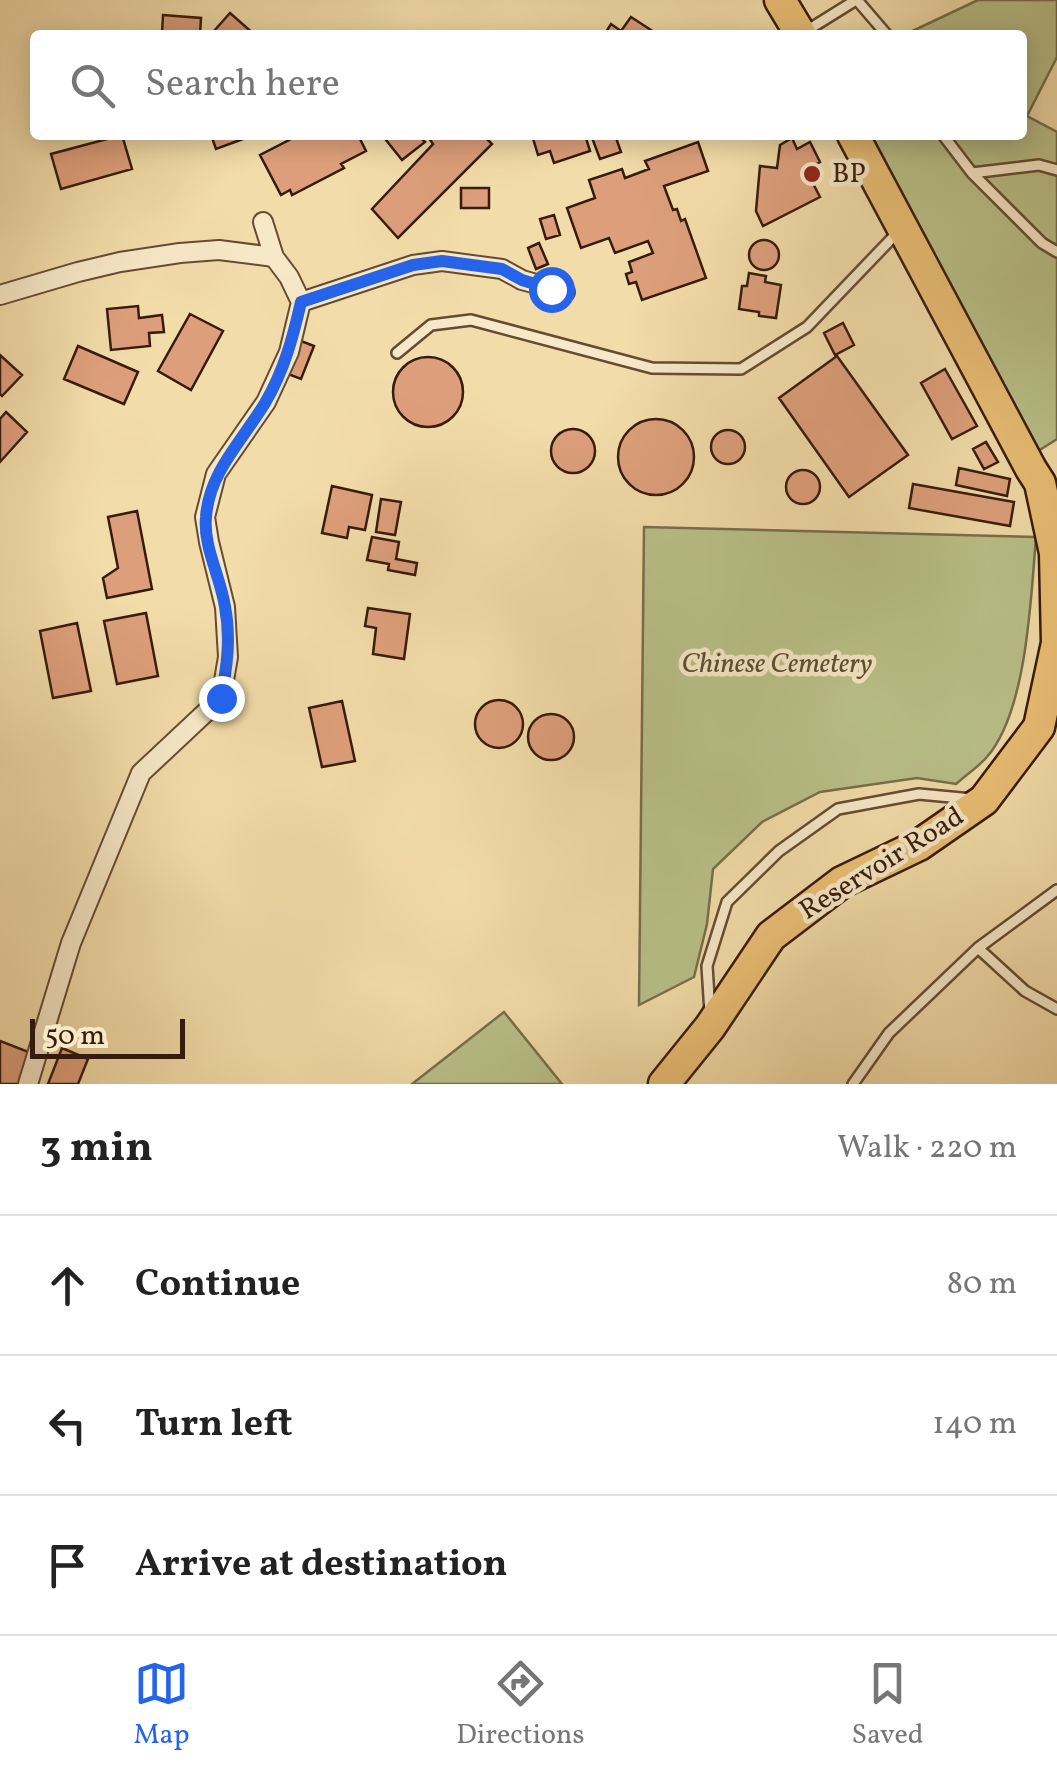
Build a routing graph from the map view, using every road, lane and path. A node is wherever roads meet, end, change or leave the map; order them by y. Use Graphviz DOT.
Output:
graph roads {
  1 [pos="856,0"];
  2 [pos="791,16"];
  3 [pos="883,30"];
  4 [pos="856,140"];
  5 [pos="947,140"];
  6 [pos="1057,170"];
  7 [pos="972,173"];
  8 [pos="263,222"];
  9 [pos="902,228"];
  10 [pos="1057,252"];
  11 [pos="274,257"];
  12 [pos="565,292"];
  13 [pos="0,295"];
  14 [pos="301,302"];
  15 [pos="397,353"];
  16 [pos="1049,481"];
  17 [pos="984,800"];
  18 [pos="1057,890"];
  19 [pos="978,948"];
  20 [pos="1057,1009"];
  21 [pos="710,1027"];
  22 [pos="28,1084"];
  23 [pos="664,1084"];
  24 [pos="854,1084"];
  1 -- 2 [label="lane"];
  1 -- 3 [label="lane"];
  4 -- 9 [label="highway, Reservoir Road"];
  5 -- 7 [label="lane"];
  6 -- 7 [label="lane"];
  7 -- 10 [label="lane"];
  8 -- 11 [label="street"];
  9 -- 15 [label="lane"];
  9 -- 16 [label="highway, Reservoir Road"];
  11 -- 13 [label="street"];
  11 -- 14 [label="street"];
  12 -- 14 [label="street"];
  14 -- 22 [label="street"];
  16 -- 17 [label="highway, Reservoir Road"];
  17 -- 21 [label="highway, Reservoir Road"];
  17 -- 21 [label="lane"];
  18 -- 19 [label="lane"];
  19 -- 20 [label="lane"];
  19 -- 24 [label="lane"];
  21 -- 23 [label="highway, Reservoir Road"];
}
